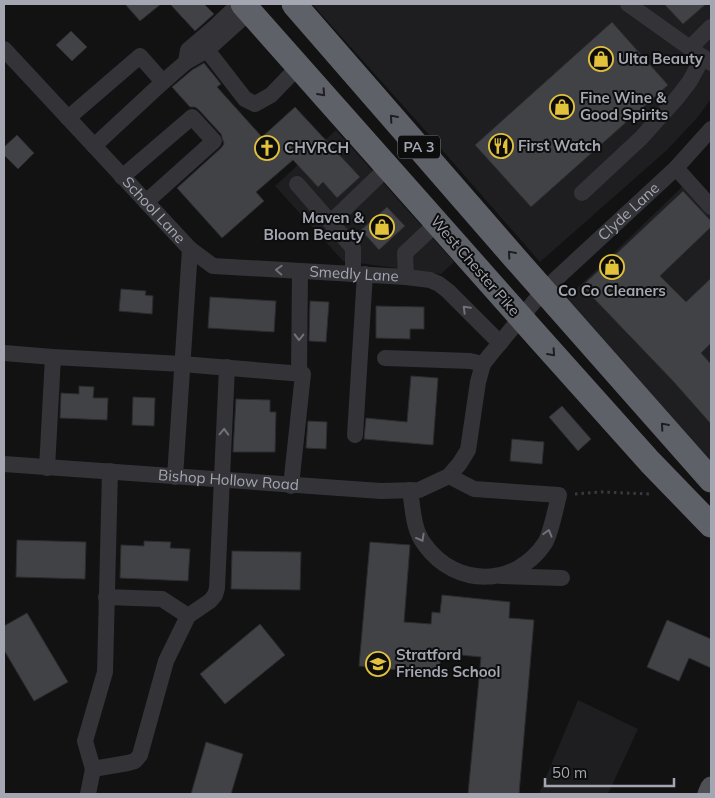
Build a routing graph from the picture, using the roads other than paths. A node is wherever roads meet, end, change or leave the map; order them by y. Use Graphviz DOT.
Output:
graph roads {
  1 [pos="294,4"];
  2 [pos="628,4"];
  3 [pos="244,6"];
  4 [pos="307,14"];
  5 [pos="711,27"];
  6 [pos="4,49"];
  7 [pos="207,50"];
  8 [pos="701,56"];
  9 [pos="186,62"];
  10 [pos="298,67"];
  11 [pos="163,82"];
  12 [pos="68,118"];
  13 [pos="711,129"];
  14 [pos="94,146"];
  15 [pos="388,167"];
  16 [pos="676,168"];
  17 [pos="122,176"];
  18 [pos="297,184"];
  19 [pos="582,193"];
  20 [pos="146,202"];
  21 [pos="711,207"];
  22 [pos="330,222"];
  23 [pos="437,223"];
  24 [pos="190,249"];
  25 [pos="300,271"];
  26 [pos="359,274"];
  27 [pos="406,277"];
  28 [pos="543,291"];
  29 [pos="520,317"];
  30 [pos="500,344"];
  31 [pos="4,352"];
  32 [pos="54,357"];
  33 [pos="385,358"];
  34 [pos="182,364"];
  35 [pos="483,364"];
  36 [pos="227,367"];
  37 [pos="298,374"];
  38 [pos="355,435"];
  39 [pos="4,464"];
  40 [pos="47,468"];
  41 [pos="110,471"];
  42 [pos="449,476"];
  43 [pos="175,477"];
  44 [pos="222,480"];
  45 [pos="711,480"];
  46 [pos="291,486"];
  47 [pos="410,490"];
  48 [pos="711,525"];
  49 [pos="498,576"];
  50 [pos="562,578"];
  51 [pos="106,597"];
  52 [pos="188,616"];
  53 [pos="93,769"];
  54 [pos="711,787"];
  55 [pos="88,794"];
  56 [pos="708,794"];
  1 -- 4 [label="highway, PA 3"];
  2 -- 8 [label="street"];
  3 -- 7 [label="street"];
  3 -- 9 [label="street"];
  3 -- 10 [label="highway, West Chester Pike / PA 3"];
  28 -- 4 [label="highway, PA 3, one-way"];
  5 -- 8 [label="street"];
  6 -- 12 [label="street, School Lane"];
  7 -- 9 [label="street"];
  7 -- 10 [label="street"];
  8 -- 19 [label="street"];
  9 -- 11 [label="street"];
  10 -- 15 [label="highway, West Chester Pike / PA 3, one-way"];
  11 -- 12 [label="street"];
  11 -- 14 [label="street"];
  12 -- 14 [label="street, School Lane"];
  13 -- 16 [label="street, Clyde Lane"];
  14 -- 17 [label="street, School Lane"];
  15 -- 22 [label="street"];
  15 -- 23 [label="highway, West Chester Pike / PA 3"];
  16 -- 21 [label="street"];
  16 -- 28 [label="street, Clyde Lane"];
  17 -- 20 [label="street, School Lane"];
  17 -- 20 [label="street"];
  18 -- 22 [label="street"];
  20 -- 24 [label="street, School Lane"];
  22 -- 26 [label="street"];
  23 -- 27 [label="street"];
  23 -- 29 [label="highway, West Chester Pike / PA 3"];
  25 -- 24 [label="street, Smedly Lane, one-way"];
  24 -- 34 [label="street, School Lane"];
  25 -- 26 [label="street, Smedly Lane"];
  25 -- 37 [label="street, one-way"];
  26 -- 27 [label="street, Smedly Lane"];
  26 -- 38 [label="street"];
  30 -- 27 [label="street, Smedly Lane, one-way"];
  28 -- 29 [label="street, Bishop Hollow Road"];
  45 -- 28 [label="highway, PA 3, one-way"];
  29 -- 30 [label="street, Bishop Hollow Road"];
  29 -- 48 [label="highway, West Chester Pike / PA 3, one-way"];
  30 -- 35 [label="street, Bishop Hollow Road"];
  31 -- 32 [label="street"];
  32 -- 34 [label="street"];
  32 -- 40 [label="street"];
  33 -- 35 [label="street"];
  34 -- 36 [label="street"];
  34 -- 43 [label="street, School Lane"];
  35 -- 42 [label="street, Bishop Hollow Road"];
  36 -- 37 [label="street"];
  44 -- 36 [label="street, one-way"];
  37 -- 46 [label="street"];
  39 -- 40 [label="street, Bishop Hollow Road"];
  40 -- 41 [label="street, Bishop Hollow Road"];
  41 -- 43 [label="street, Bishop Hollow Road"];
  41 -- 51 [label="street"];
  42 -- 47 [label="street, Bishop Hollow Road"];
  49 -- 42 [label="street, one-way"];
  43 -- 44 [label="street, Bishop Hollow Road"];
  44 -- 46 [label="street, Bishop Hollow Road"];
  44 -- 52 [label="street"];
  46 -- 47 [label="street, Bishop Hollow Road"];
  47 -- 49 [label="street, one-way"];
  49 -- 50 [label="street"];
  51 -- 52 [label="street"];
  51 -- 53 [label="street"];
  52 -- 53 [label="street"];
  53 -- 55 [label="street"];
  54 -- 56 [label="main road"];
}
